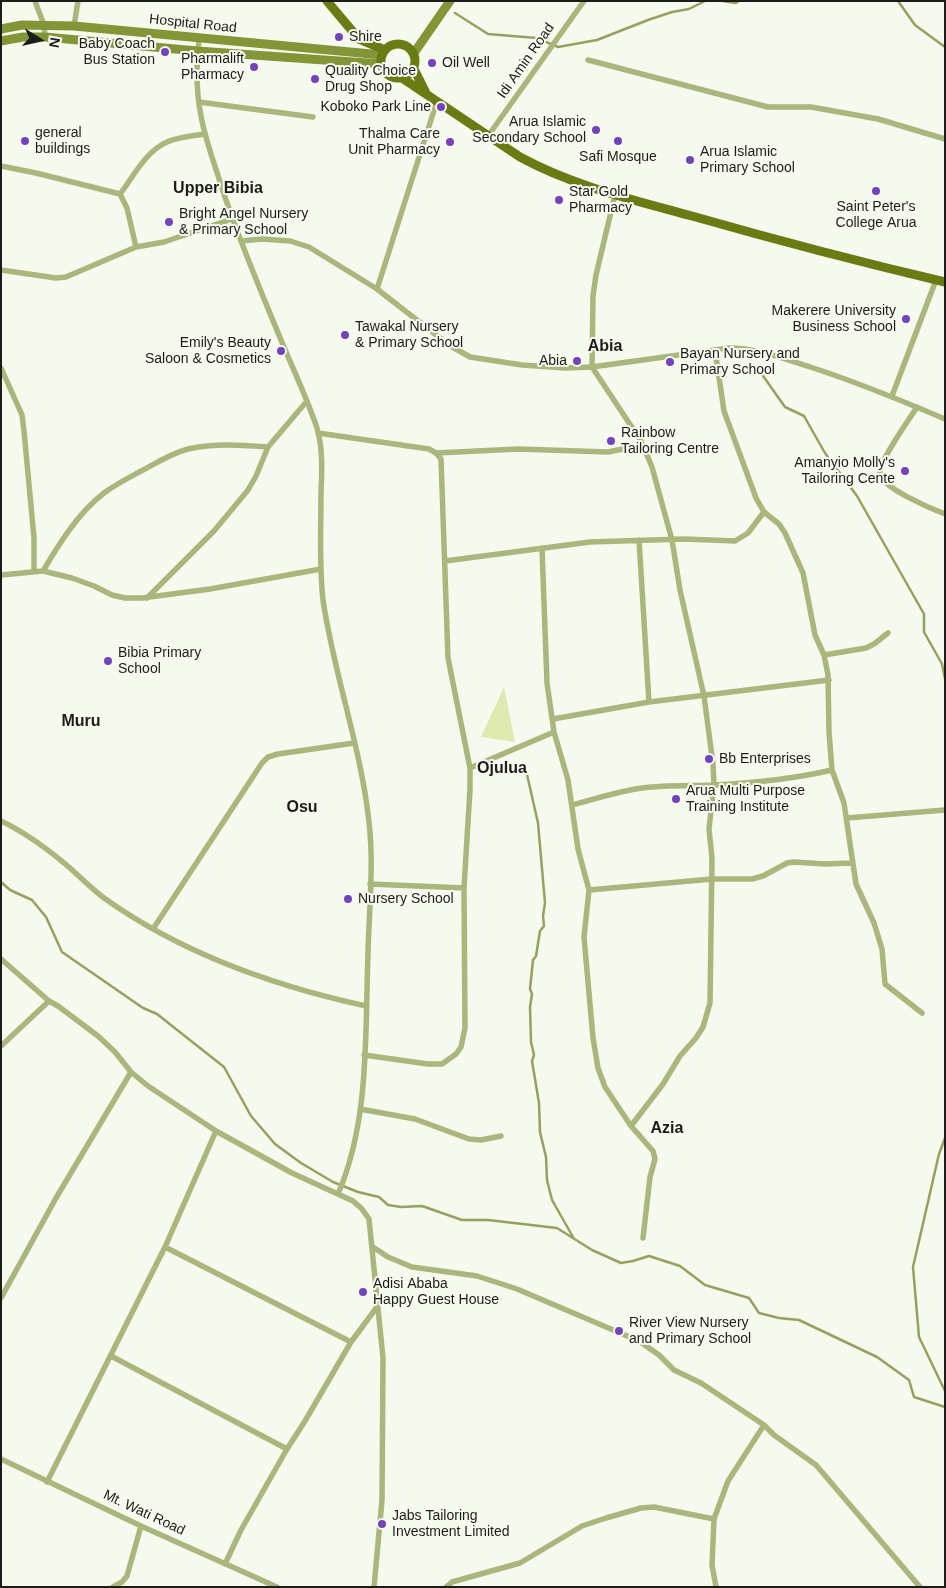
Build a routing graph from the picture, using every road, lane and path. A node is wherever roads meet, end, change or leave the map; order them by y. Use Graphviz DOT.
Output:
graph roads {
  1 [pos="35,1"];
  2 [pos="78,1"];
  3 [pos="327,1"];
  4 [pos="450,1"];
  5 [pos="584,1"];
  6 [pos="44,25"];
  7 [pos="74,26"];
  8 [pos="1,29"];
  9 [pos="45,37"];
  10 [pos="198,39"];
  11 [pos="1,41"];
  12 [pos="198,51"];
  13 [pos="414,53"];
  14 [pos="383,56"];
  15 [pos="588,60"];
  16 [pos="414,69"];
  17 [pos="402,78"];
  18 [pos="426,94"];
  19 [pos="437,101"];
  20 [pos="199,102"];
  21 [pos="313,117"];
  22 [pos="205,134"];
  23 [pos="488,136"];
  24 [pos="945,138"];
  25 [pos="1,166"];
  26 [pos="120,194"];
  27 [pos="615,195"];
  28 [pos="232,219"];
  29 [pos="241,241"];
  30 [pos="136,247"];
  31 [pos="1,270"];
  32 [pos="940,281"];
  33 [pos="377,289"];
  34 [pos="715,350"];
  35 [pos="592,367"];
  36 [pos="1,368"];
  37 [pos="892,396"];
  38 [pos="307,401"];
  39 [pos="917,407"];
  40 [pos="945,419"];
  41 [pos="318,433"];
  42 [pos="644,446"];
  43 [pos="268,447"];
  44 [pos="436,453"];
  45 [pos="764,512"];
  46 [pos="945,514"];
  47 [pos="638,540"];
  48 [pos="672,540"];
  49 [pos="542,548"];
  50 [pos="445,561"];
  51 [pos="321,569"];
  52 [pos="43,571"];
  53 [pos="34,572"];
  54 [pos="1,575"];
  55 [pos="147,598"];
  56 [pos="888,632"];
  57 [pos="824,655"];
  58 [pos="829,680"];
  59 [pos="704,696"];
  60 [pos="649,702"];
  61 [pos="553,719"];
  62 [pos="554,732"];
  63 [pos="354,742"];
  64 [pos="470,768"];
  65 [pos="832,770"];
  66 [pos="714,785"];
  67 [pos="572,804"];
  68 [pos="945,810"];
  69 [pos="847,818"];
  70 [pos="1,821"];
  71 [pos="852,863"];
  72 [pos="712,879"];
  73 [pos="370,884"];
  74 [pos="464,888"];
  75 [pos="589,890"];
  76 [pos="152,929"];
  77 [pos="1,959"];
  78 [pos="49,1001"];
  79 [pos="366,1006"];
  80 [pos="922,1013"];
  81 [pos="1,1046"];
  82 [pos="364,1055"];
  83 [pos="131,1072"];
  84 [pos="360,1109"];
  85 [pos="631,1126"];
  86 [pos="216,1131"];
  87 [pos="501,1136"];
  88 [pos="338,1194"];
  89 [pos="643,1238"];
  90 [pos="165,1247"];
  91 [pos="373,1247"];
  92 [pos="1,1298"];
  93 [pos="377,1307"];
  94 [pos="351,1342"];
  95 [pos="111,1356"];
  96 [pos="764,1425"];
  97 [pos="287,1449"];
  98 [pos="1,1459"];
  99 [pos="47,1482"];
  100 [pos="714,1519"];
  101 [pos="141,1526"];
  102 [pos="225,1564"];
  103 [pos="113,1587"];
  104 [pos="278,1587"];
  105 [pos="374,1587"];
  106 [pos="446,1587"];
  107 [pos="716,1587"];
  108 [pos="920,1587"];
  1 -- 6 [label="street"];
  2 -- 7 [label="street"];
  3 -- 14 [label="main road"];
  4 -- 13 [label="main road"];
  5 -- 23 [label="street, Idi Amin Road"];
  6 -- 7 [label="main road, Hospital Road"];
  6 -- 8 [label="main road, Hospital Road"];
  6 -- 9 [label="street"];
  7 -- 10 [label="main road, Hospital Road"];
  9 -- 11 [label="main road, Hospital Road"];
  9 -- 12 [label="main road, Hospital Road"];
  10 -- 12 [label="street"];
  10 -- 14 [label="main road, Hospital Road"];
  12 -- 14 [label="main road, Hospital Road"];
  12 -- 20 [label="street"];
  13 -- 14 [label="main road"];
  13 -- 16 [label="main road"];
  14 -- 17 [label="main road"];
  15 -- 24 [label="street"];
  16 -- 17 [label="main road"];
  16 -- 18 [label="main road"];
  17 -- 18 [label="main road"];
  18 -- 19 [label="main road"];
  19 -- 23 [label="main road"];
  19 -- 33 [label="street"];
  20 -- 21 [label="street"];
  20 -- 22 [label="street"];
  22 -- 26 [label="street"];
  22 -- 28 [label="street"];
  23 -- 27 [label="main road"];
  25 -- 26 [label="street"];
  26 -- 30 [label="street"];
  27 -- 32 [label="main road"];
  27 -- 35 [label="street"];
  28 -- 29 [label="street"];
  28 -- 30 [label="street"];
  29 -- 33 [label="street"];
  29 -- 38 [label="street"];
  30 -- 31 [label="street"];
  32 -- 37 [label="street"];
  33 -- 35 [label="street"];
  34 -- 35 [label="street"];
  34 -- 37 [label="street"];
  34 -- 45 [label="street"];
  35 -- 42 [label="street"];
  36 -- 53 [label="street"];
  37 -- 39 [label="street"];
  38 -- 41 [label="street"];
  38 -- 43 [label="street"];
  39 -- 40 [label="street"];
  39 -- 46 [label="street"];
  41 -- 44 [label="street"];
  41 -- 51 [label="street"];
  42 -- 44 [label="street"];
  42 -- 48 [label="street"];
  43 -- 52 [label="street"];
  43 -- 55 [label="street"];
  44 -- 50 [label="street"];
  45 -- 48 [label="street"];
  45 -- 57 [label="street"];
  47 -- 48 [label="street"];
  47 -- 49 [label="street"];
  47 -- 60 [label="street"];
  48 -- 59 [label="street"];
  49 -- 50 [label="street"];
  49 -- 61 [label="street"];
  50 -- 64 [label="street"];
  51 -- 55 [label="street"];
  51 -- 63 [label="street"];
  52 -- 53 [label="street"];
  52 -- 55 [label="street"];
  53 -- 54 [label="street"];
  56 -- 57 [label="street"];
  57 -- 58 [label="street"];
  58 -- 59 [label="street"];
  58 -- 65 [label="street"];
  59 -- 60 [label="street"];
  59 -- 66 [label="street"];
  60 -- 61 [label="street"];
  61 -- 62 [label="street"];
  62 -- 64 [label="street"];
  62 -- 67 [label="street"];
  63 -- 73 [label="street"];
  63 -- 76 [label="street"];
  64 -- 74 [label="street"];
  65 -- 66 [label="street"];
  65 -- 69 [label="street"];
  66 -- 67 [label="street"];
  66 -- 72 [label="street"];
  67 -- 75 [label="street"];
  68 -- 69 [label="street"];
  69 -- 71 [label="street"];
  70 -- 76 [label="street"];
  71 -- 72 [label="street"];
  71 -- 80 [label="street"];
  72 -- 75 [label="street"];
  72 -- 85 [label="street"];
  73 -- 74 [label="street"];
  73 -- 79 [label="street"];
  74 -- 82 [label="street"];
  75 -- 85 [label="street"];
  76 -- 79 [label="street"];
  77 -- 78 [label="street"];
  78 -- 81 [label="street"];
  78 -- 83 [label="street"];
  79 -- 82 [label="street"];
  82 -- 84 [label="street"];
  83 -- 86 [label="street"];
  83 -- 92 [label="street"];
  84 -- 87 [label="street"];
  84 -- 88 [label="street"];
  85 -- 89 [label="street"];
  86 -- 88 [label="street"];
  86 -- 90 [label="street"];
  88 -- 91 [label="street"];
  90 -- 94 [label="street"];
  90 -- 95 [label="street"];
  91 -- 93 [label="street"];
  91 -- 96 [label="street"];
  93 -- 94 [label="street"];
  93 -- 105 [label="street"];
  94 -- 97 [label="street"];
  95 -- 97 [label="street"];
  95 -- 99 [label="street"];
  96 -- 100 [label="street"];
  96 -- 108 [label="street"];
  97 -- 102 [label="street"];
  98 -- 99 [label="street, Mt. Wati Road"];
  99 -- 101 [label="street, Mt. Wati Road"];
  100 -- 106 [label="street"];
  100 -- 107 [label="street"];
  101 -- 102 [label="street, Mt. Wati Road"];
  101 -- 103 [label="street"];
  102 -- 104 [label="street, Mt. Wati Road"];
}
